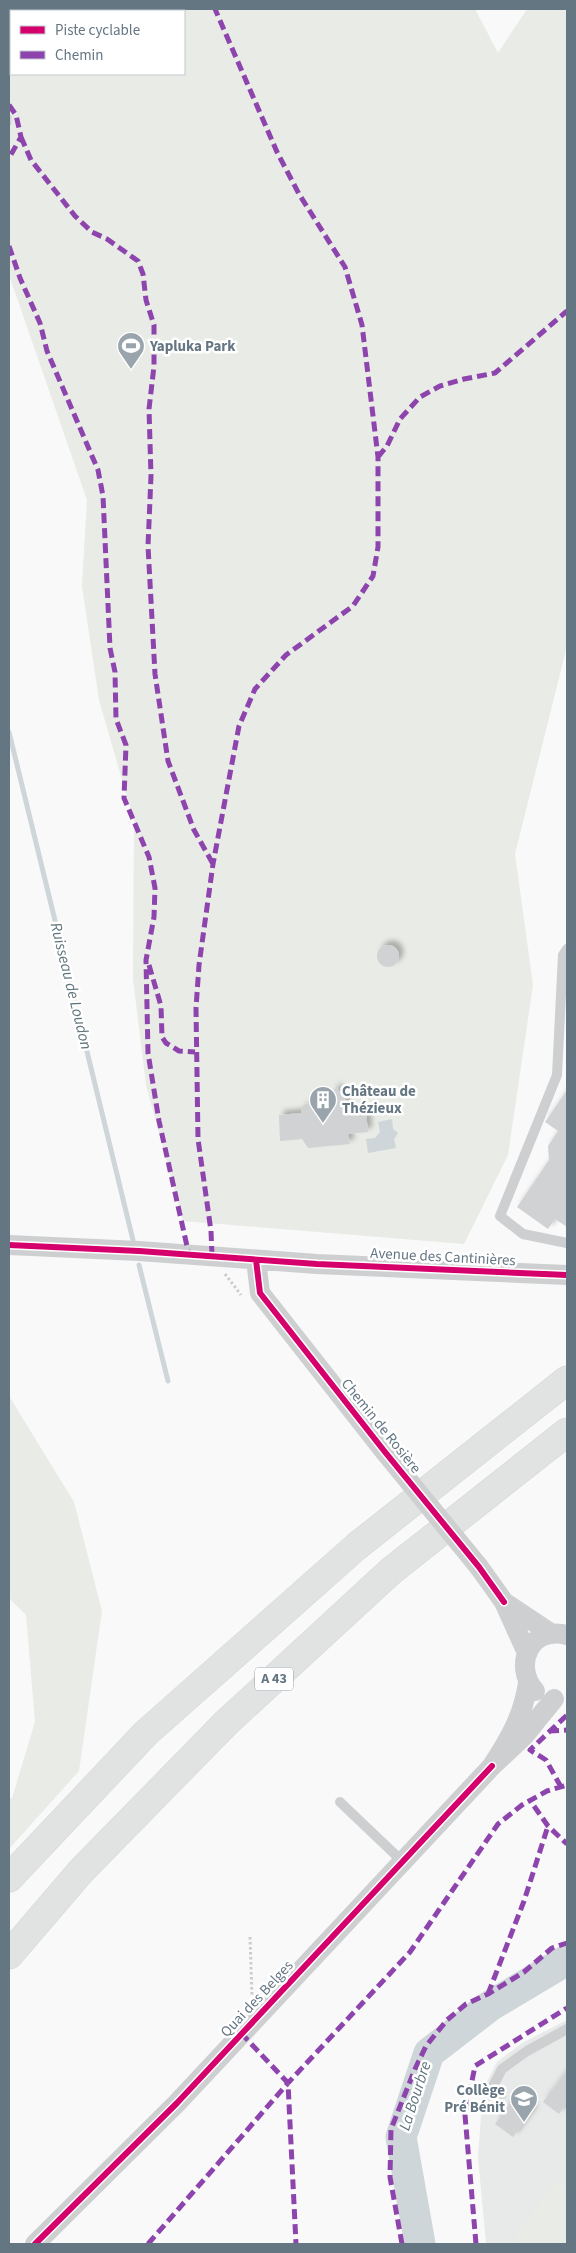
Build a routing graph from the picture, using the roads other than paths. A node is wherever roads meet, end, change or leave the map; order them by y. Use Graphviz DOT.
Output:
graph roads {
  1 [pos="567,949"];
  2 [pos="567,1243"];
  3 [pos="9,1245"];
  4 [pos="256,1260"];
  5 [pos="567,1275"];
  6 [pos="567,1380"];
  7 [pos="567,1432"];
  8 [pos="504,1602"];
  9 [pos="560,1634"];
  10 [pos="527,1653"];
  11 [pos="528,1682"];
  12 [pos="561,1699"];
  13 [pos="492,1766"];
  14 [pos="340,1802"];
  15 [pos="403,1862"];
  16 [pos="9,1878"];
  17 [pos="9,1955"];
  18 [pos="567,2029"];
  19 [pos="502,2094"];
  20 [pos="35,2244"];
  1 -- 2 [label="lane"];
  3 -- 4 [label="street"];
  4 -- 5 [label="street, Avenue des Cantinières"];
  4 -- 8 [label="street, Chemin de Rosière, bridge"];
  6 -- 16 [label="highway"];
  7 -- 17 [label="highway, A 43"];
  8 -- 9 [label="street, Chemin de Rosière"];
  8 -- 10 [label="street, Chemin de Rosière"];
  9 -- 10 [label="street"];
  10 -- 11 [label="street, Quai des Belges"];
  11 -- 12 [label="street"];
  11 -- 13 [label="street, Quai des Belges"];
  12 -- 13 [label="street, Quai des Belges"];
  13 -- 15 [label="street, Quai des Belges"];
  14 -- 15 [label="lane"];
  15 -- 20 [label="street, Quai des Belges"];
  18 -- 19 [label="lane"];
}
